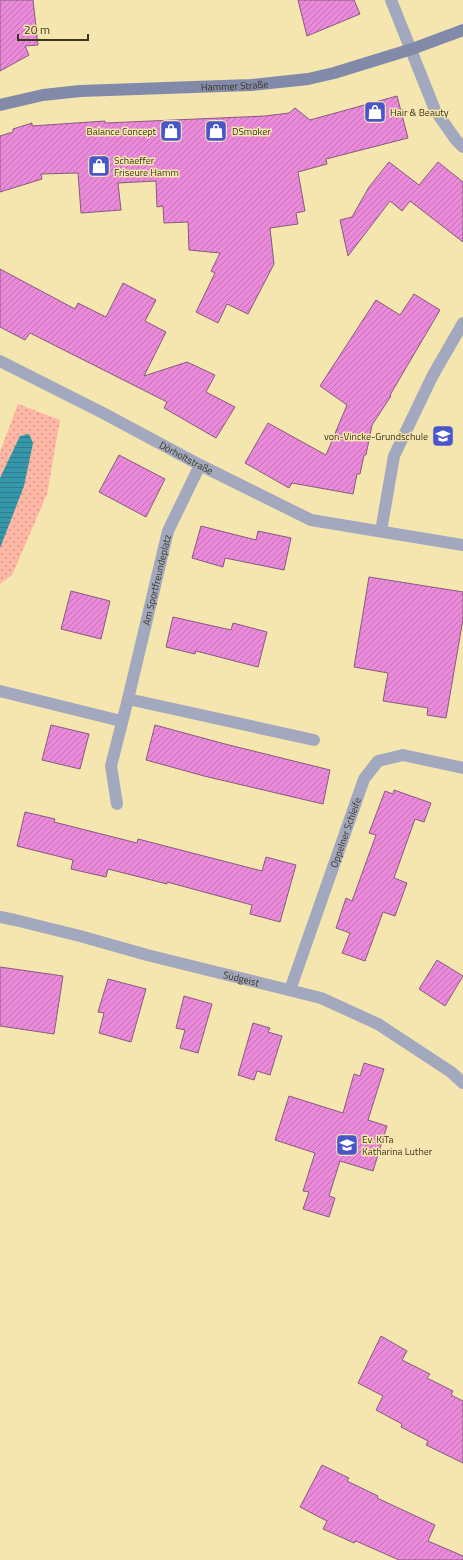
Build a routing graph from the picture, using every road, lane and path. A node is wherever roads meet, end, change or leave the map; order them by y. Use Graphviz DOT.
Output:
graph roads {
  1 [pos="391,0"];
  2 [pos="463,30"];
  3 [pos="412,50"];
  4 [pos="0,105"];
  5 [pos="463,146"];
  6 [pos="463,323"];
  7 [pos="0,361"];
  8 [pos="200,465"];
  9 [pos="381,532"];
  10 [pos="463,545"];
  11 [pos="0,691"];
  12 [pos="128,699"];
  13 [pos="122,721"];
  14 [pos="314,740"];
  15 [pos="463,768"];
  16 [pos="117,804"];
  17 [pos="0,917"];
  18 [pos="290,990"];
  19 [pos="463,1083"];
  1 -- 3 [label="street"];
  2 -- 3 [label="main road, Hammer Straße"];
  3 -- 4 [label="main road, Hammer Straße"];
  3 -- 5 [label="street"];
  6 -- 9 [label="street"];
  7 -- 8 [label="street, Dörholtstraße"];
  8 -- 9 [label="street, Dörholtstraße"];
  8 -- 12 [label="street, Am Sportfreundeplatz"];
  9 -- 10 [label="street, Dörholtstraße"];
  11 -- 13 [label="street"];
  12 -- 13 [label="street, Am Sportfreundeplatz"];
  12 -- 14 [label="street"];
  13 -- 16 [label="street, Am Sportfreundeplatz"];
  15 -- 18 [label="street, Oppelner Schleife"];
  17 -- 18 [label="street, Südgeist"];
  18 -- 19 [label="street, Südgeist"];
}
